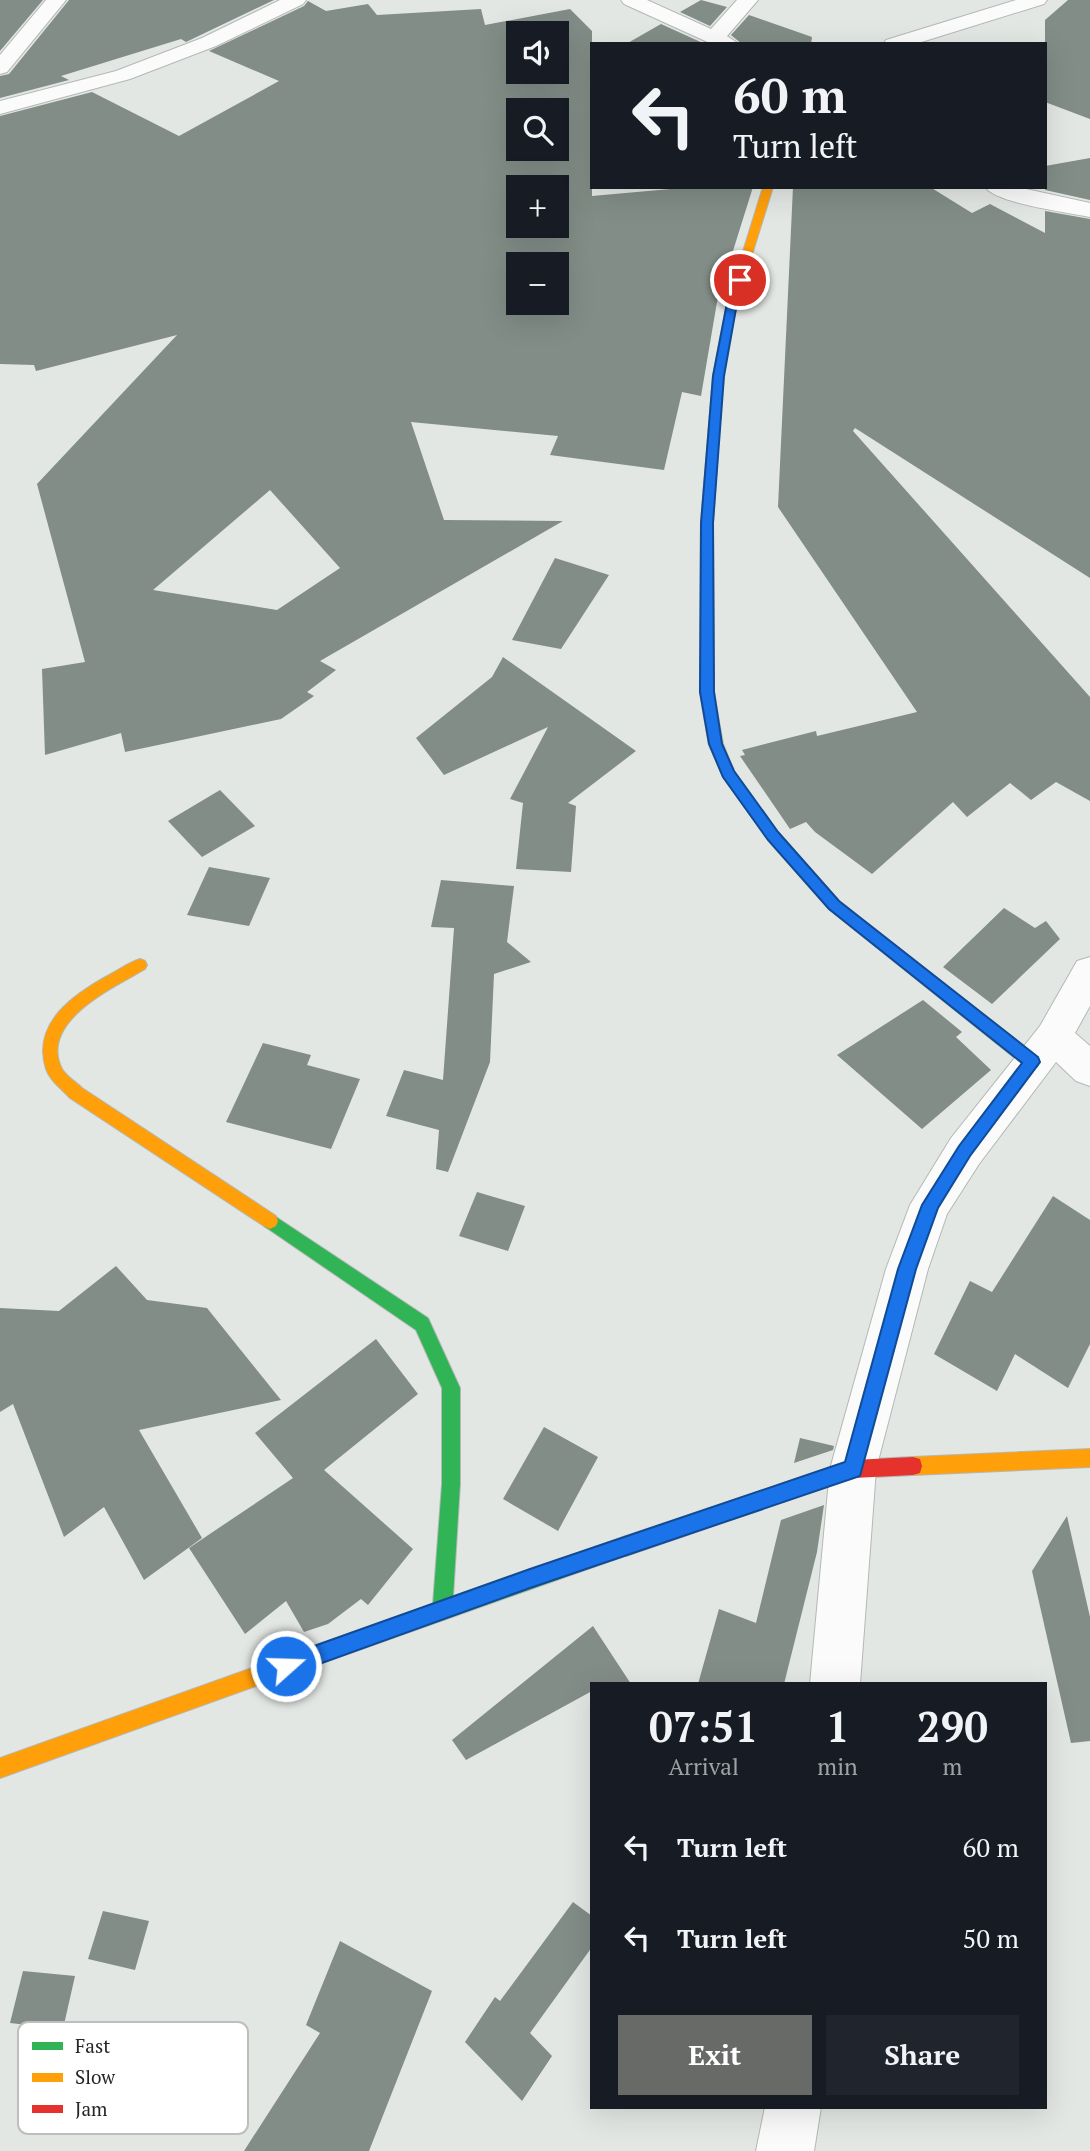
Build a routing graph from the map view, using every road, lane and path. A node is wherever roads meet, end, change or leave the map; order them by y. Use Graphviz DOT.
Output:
graph roads {
  1 [pos="56,0"];
  2 [pos="296,0"];
  3 [pos="631,0"];
  4 [pos="748,0"];
  5 [pos="1037,0"];
  6 [pos="722,40"];
  7 [pos="900,42"];
  8 [pos="0,68"];
  9 [pos="0,108"];
  10 [pos="767,189"];
  11 [pos="1001,189"];
  12 [pos="1090,210"];
  13 [pos="140,965"];
  14 [pos="1090,972"];
  15 [pos="1043,1049"];
  16 [pos="1090,1069"];
  17 [pos="1090,1458"];
  18 [pos="853,1469"];
  19 [pos="442,1610"];
  20 [pos="835,1682"];
  21 [pos="0,1768"];
  22 [pos="793,2109"];
  23 [pos="785,2151"];
  1 -- 8 [label="street"];
  2 -- 9 [label="street"];
  3 -- 6 [label="street"];
  4 -- 6 [label="street"];
  5 -- 7 [label="street"];
  10 -- 15 [label="street"];
  11 -- 12 [label="street"];
  13 -- 19 [label="street"];
  14 -- 15 [label="street"];
  15 -- 16 [label="street"];
  15 -- 18 [label="street"];
  17 -- 18 [label="street"];
  18 -- 19 [label="street"];
  18 -- 20 [label="street"];
  19 -- 21 [label="street"];
  22 -- 23 [label="street"];
}
